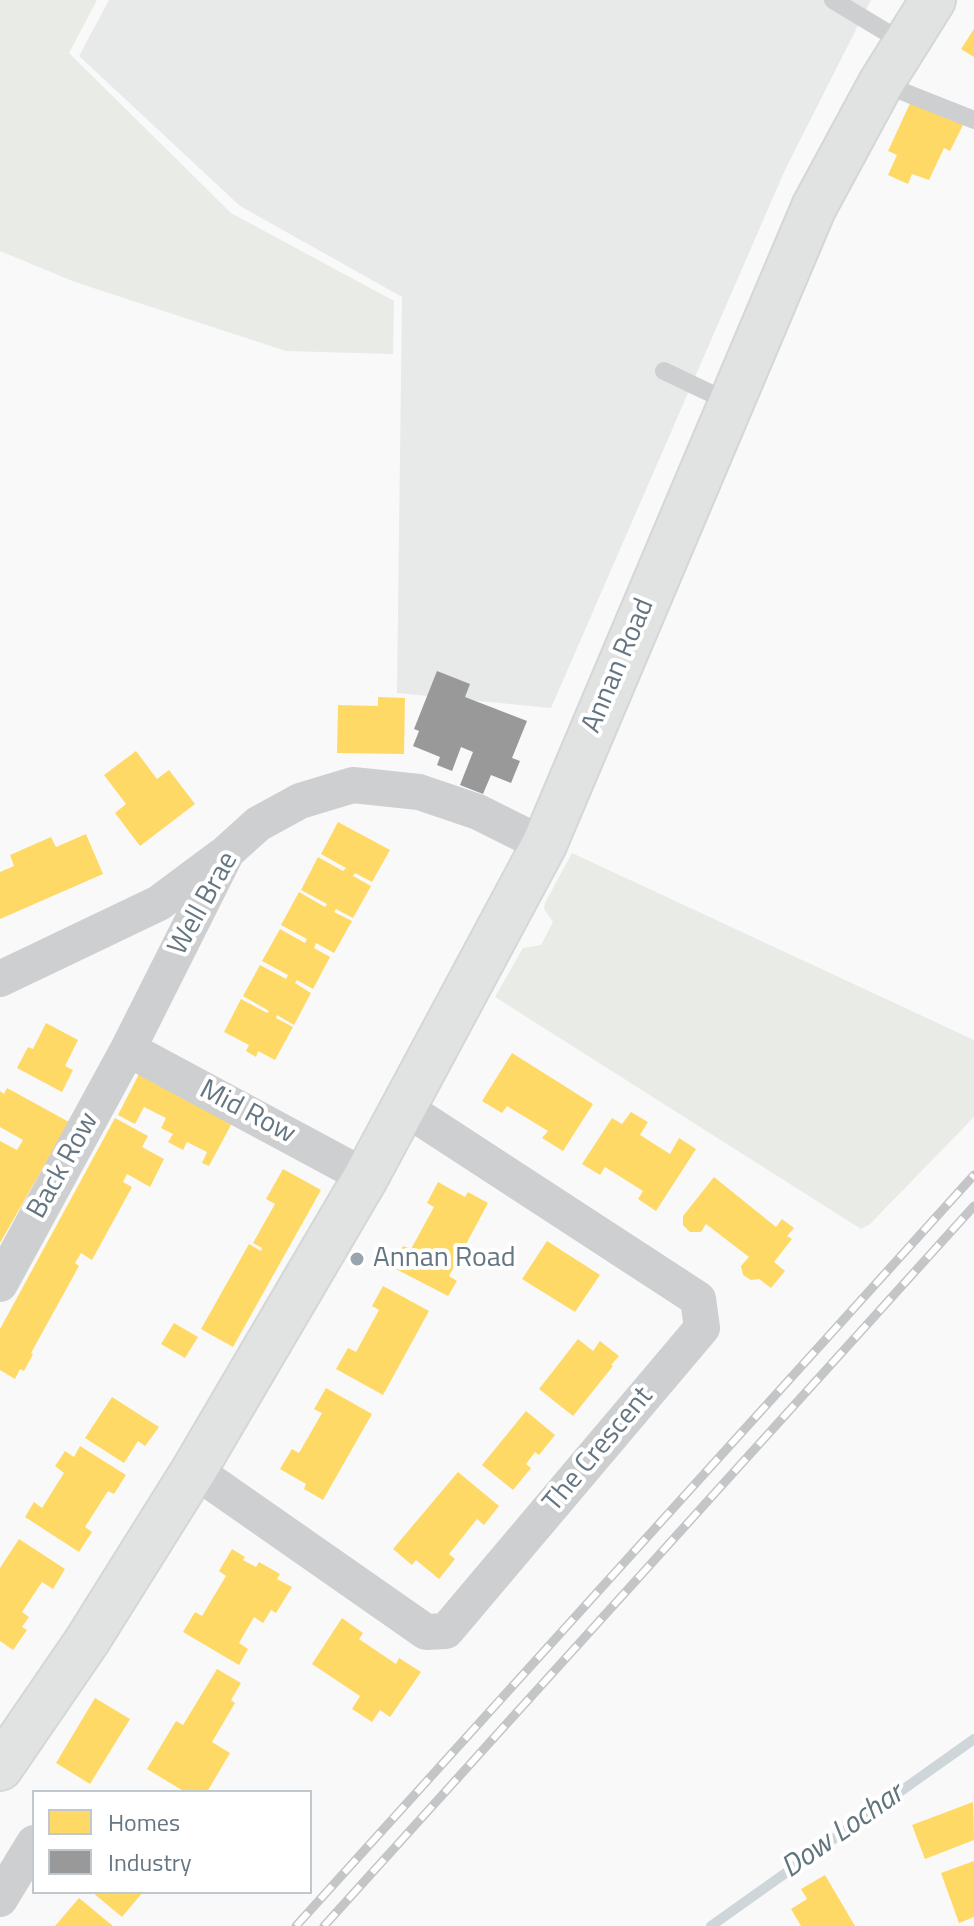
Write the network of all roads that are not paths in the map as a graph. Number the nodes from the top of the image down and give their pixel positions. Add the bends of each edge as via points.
1 (833, 0) edge
2 (933, 0) edge
3 (906, 44) junction
4 (881, 83) junction
5 (974, 120) edge
6 (664, 371) dead end
7 (731, 403) junction
8 (544, 845) junction
9 (227, 852) junction
10 (0, 979) edge
11 (128, 1049) junction
12 (405, 1108) junction
13 (366, 1177) junction
14 (0, 1284) edge
15 (194, 1470) junction
16 (0, 1768) edge
17 (32, 1846) edge
18 (0, 1899) edge

1 - 3 lane
2 - 3 main road, Annan Road
3 - 4 main road, Annan Road
4 - 5 lane
4 - 7 main road, Annan Road via 814,207
6 - 7 lane
7 - 8 main road, Annan Road
8 - 9 street, Well Brae via 478,812 419,792 353,785 300,801 258,824
8 - 12 main road, Annan Road
9 - 10 street via 159,903
9 - 11 street, Well Brae
11 - 13 street, Mid Row
11 - 14 street, Back Row
12 - 13 main road, Annan Road
12 - 15 street, The Crescent via 698,1299 702,1328 446,1631 426,1632
13 - 15 main road, Annan Road
15 - 16 main road, Annan Road
17 - 18 street

